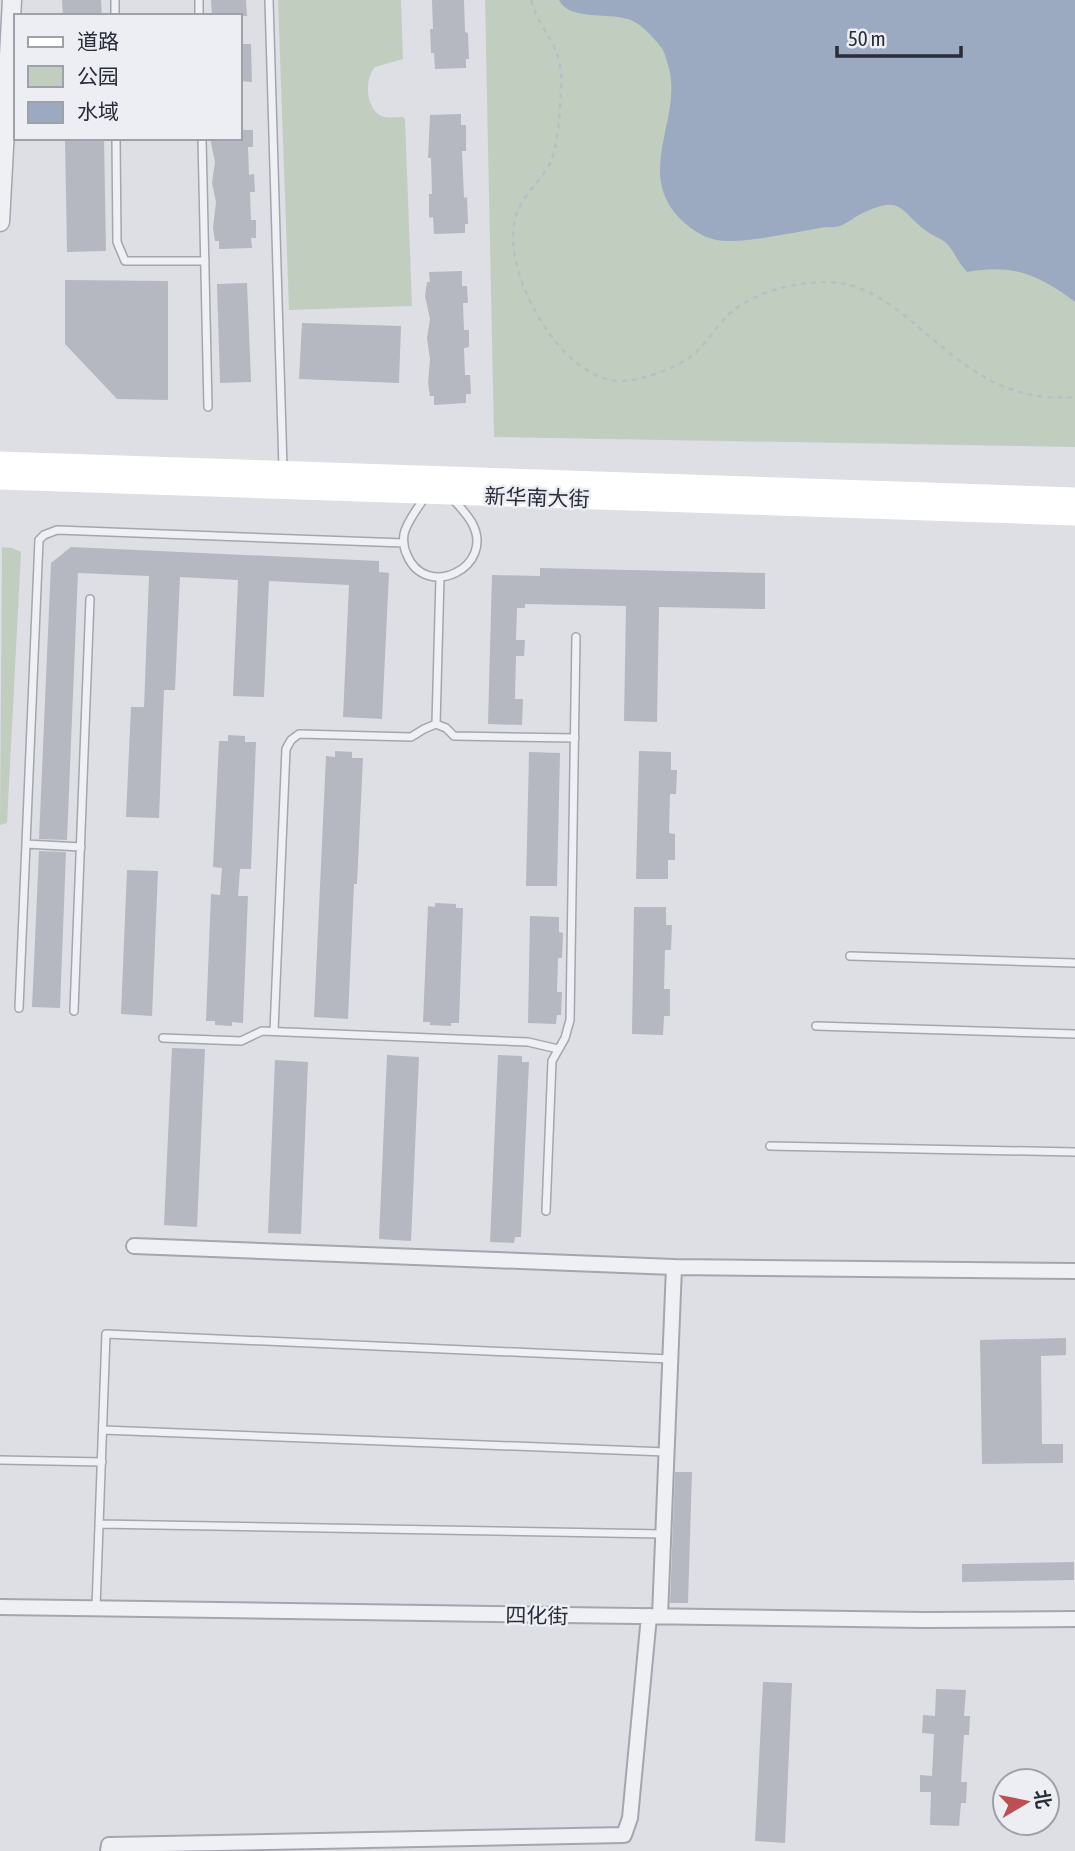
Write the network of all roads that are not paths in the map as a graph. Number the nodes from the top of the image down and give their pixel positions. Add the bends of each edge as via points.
1 (12, 0) edge
2 (269, 0) edge
3 (116, 140) edge
4 (202, 140) edge
5 (0, 222) edge
6 (205, 261) junction
7 (208, 407) dead end
8 (0, 461) edge
9 (283, 471) junction
10 (0, 479) edge
11 (427, 494) junction
12 (450, 494) junction
13 (1075, 498) edge
14 (1075, 515) edge
15 (404, 543) junction
16 (440, 578) junction
17 (90, 599) dead end
18 (576, 637) dead end
19 (436, 724) junction
20 (575, 738) junction
21 (26, 844) junction
22 (81, 847) junction
23 (850, 956) dead end
24 (1075, 963) edge
25 (19, 1008) dead end
26 (74, 1011) dead end
27 (816, 1026) dead end
28 (274, 1031) junction
29 (1075, 1034) edge
30 (163, 1038) dead end
31 (558, 1049) junction
32 (770, 1146) dead end
33 (1075, 1152) edge
34 (546, 1210) dead end
35 (134, 1246) dead end
36 (674, 1267) junction
37 (1075, 1270) edge
38 (670, 1359) junction
39 (103, 1430) junction
40 (667, 1452) junction
41 (0, 1460) edge
42 (102, 1462) junction
43 (99, 1524) junction
44 (664, 1534) junction
45 (0, 1607) edge
46 (96, 1608) junction
47 (655, 1616) junction
48 (1075, 1619) edge
49 (108, 1851) edge

1 - 5 street
2 - 9 lane
3 - 6 lane via 117,242 125,261
4 - 6 lane
6 - 7 lane
8 - 9 main road, 新华南大街
9 - 13 main road, 新华南大街
10 - 11 main road, 新华南大街
11 - 12 main road, 新华南大街
11 - 15 lane via 404,533
12 - 14 main road, 新华南大街
12 - 16 lane via 473,524 477,543 463,569
15 - 16 lane via 416,568
15 - 21 lane via 57,530 44,535 39,540
16 - 19 lane
17 - 22 lane
18 - 20 lane
19 - 20 lane via 454,736
19 - 28 lane via 411,737 299,734 286,749
20 - 31 lane via 570,1020
21 - 22 lane
21 - 25 lane
22 - 26 lane
23 - 24 lane
27 - 29 lane
28 - 30 lane via 241,1041
28 - 31 lane via 528,1042
31 - 34 lane via 551,1061
32 - 33 lane
35 - 36 street
36 - 37 street
36 - 38 street
38 - 39 lane via 106,1334
38 - 40 street
39 - 40 lane
39 - 42 lane
40 - 44 street
41 - 42 lane
42 - 43 lane
43 - 44 lane
43 - 46 lane
44 - 47 street
45 - 46 street, 四化街
46 - 47 street, 四化街
47 - 48 street, 四化街
47 - 49 street via 630,1818 624,1835 109,1845

